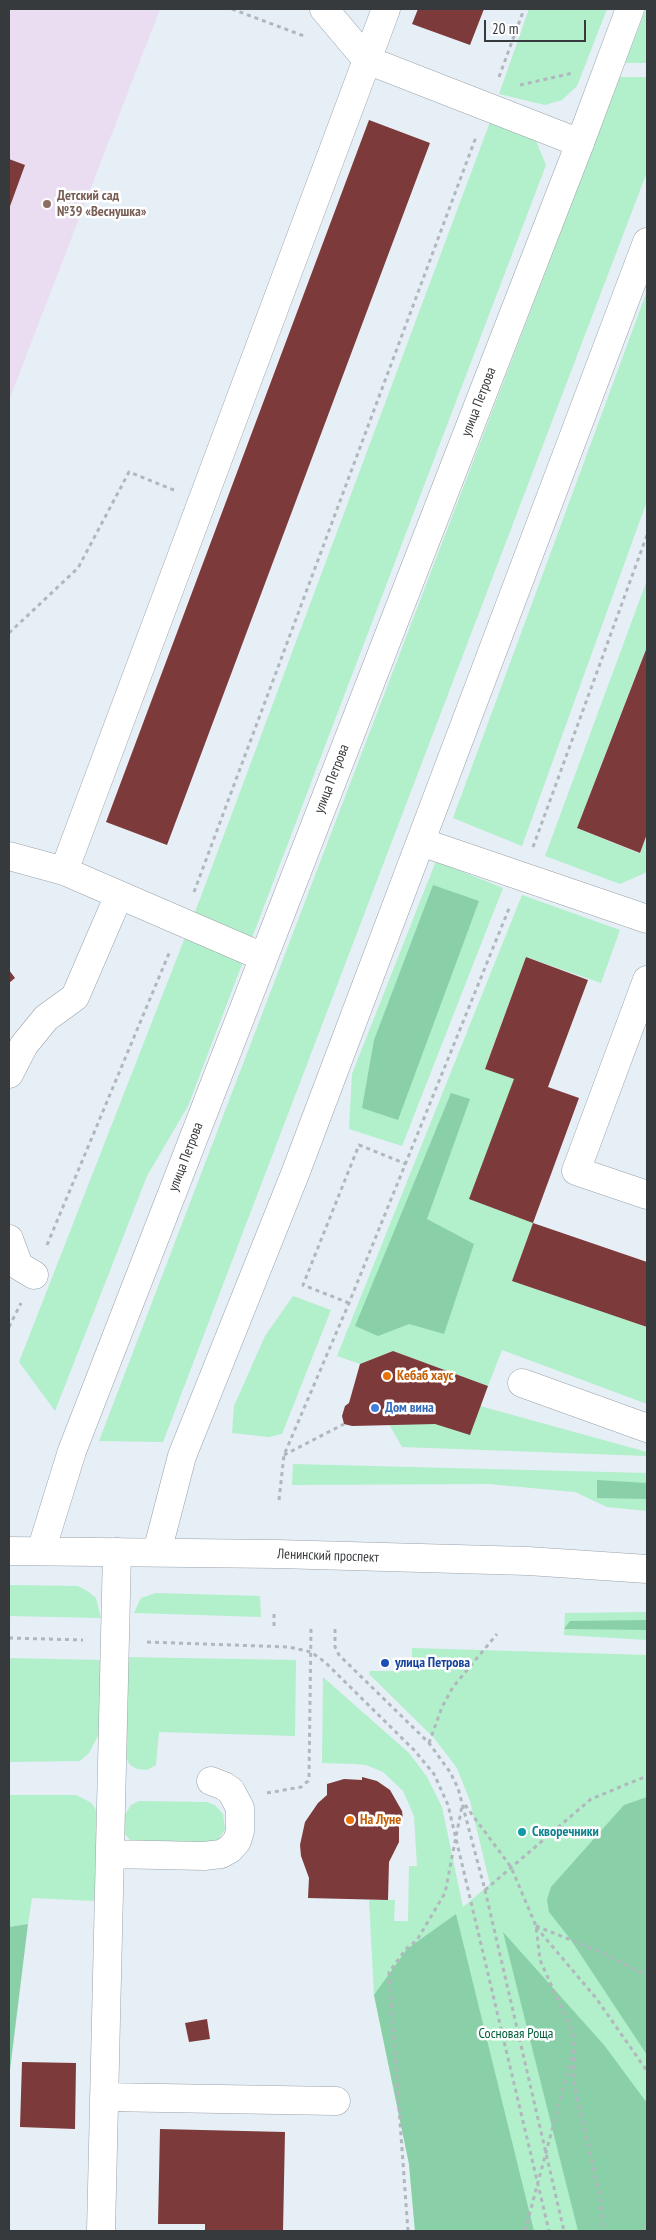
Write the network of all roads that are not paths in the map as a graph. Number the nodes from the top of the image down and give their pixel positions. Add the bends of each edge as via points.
1 (324, 9) edge
2 (386, 9) edge
3 (630, 9) edge
4 (367, 60) junction
5 (580, 143) junction
6 (647, 242) edge
7 (421, 842) junction
8 (9, 856) edge
9 (64, 871) junction
10 (119, 895) junction
11 (647, 919) edge
12 (263, 957) junction
13 (647, 980) edge
14 (639, 1024) edge
15 (9, 1074) edge
16 (647, 1195) edge
17 (9, 1239) edge
18 (34, 1275) road end
19 (522, 1383) dead end
20 (647, 1428) edge
21 (9, 1551) edge
22 (41, 1551) junction
23 (117, 1552) junction
24 (156, 1552) junction
25 (647, 1569) edge
26 (211, 1781) dead end
27 (110, 1854) junction
28 (104, 2098) junction
29 (336, 2102) dead end
30 (101, 2231) edge

1 - 4 main road
2 - 4 main road
3 - 5 main road, улица Петрова
4 - 5 main road via 490,99
4 - 9 main road
5 - 12 main road, улица Петрова
6 - 7 main road
7 - 11 main road
7 - 24 main road via 296,1174 182,1456
8 - 9 main road
9 - 10 main road
10 - 12 main road
10 - 15 main road via 75,996 46,1018 24,1045
12 - 22 main road, улица Петрова via 72,1451
13 - 14 main road
14 - 16 main road via 576,1171
17 - 18 main road via 20,1266
19 - 20 main road
21 - 22 main road, Ленинский проспект
22 - 23 main road, Ленинский проспект
23 - 24 main road, Ленинский проспект
23 - 27 main road
24 - 25 main road, Ленинский проспект via 528,1561
26 - 27 main road via 224,1786 236,1798 240,1808 240,1831 230,1849 204,1856
27 - 28 main road
28 - 29 main road
28 - 30 main road

